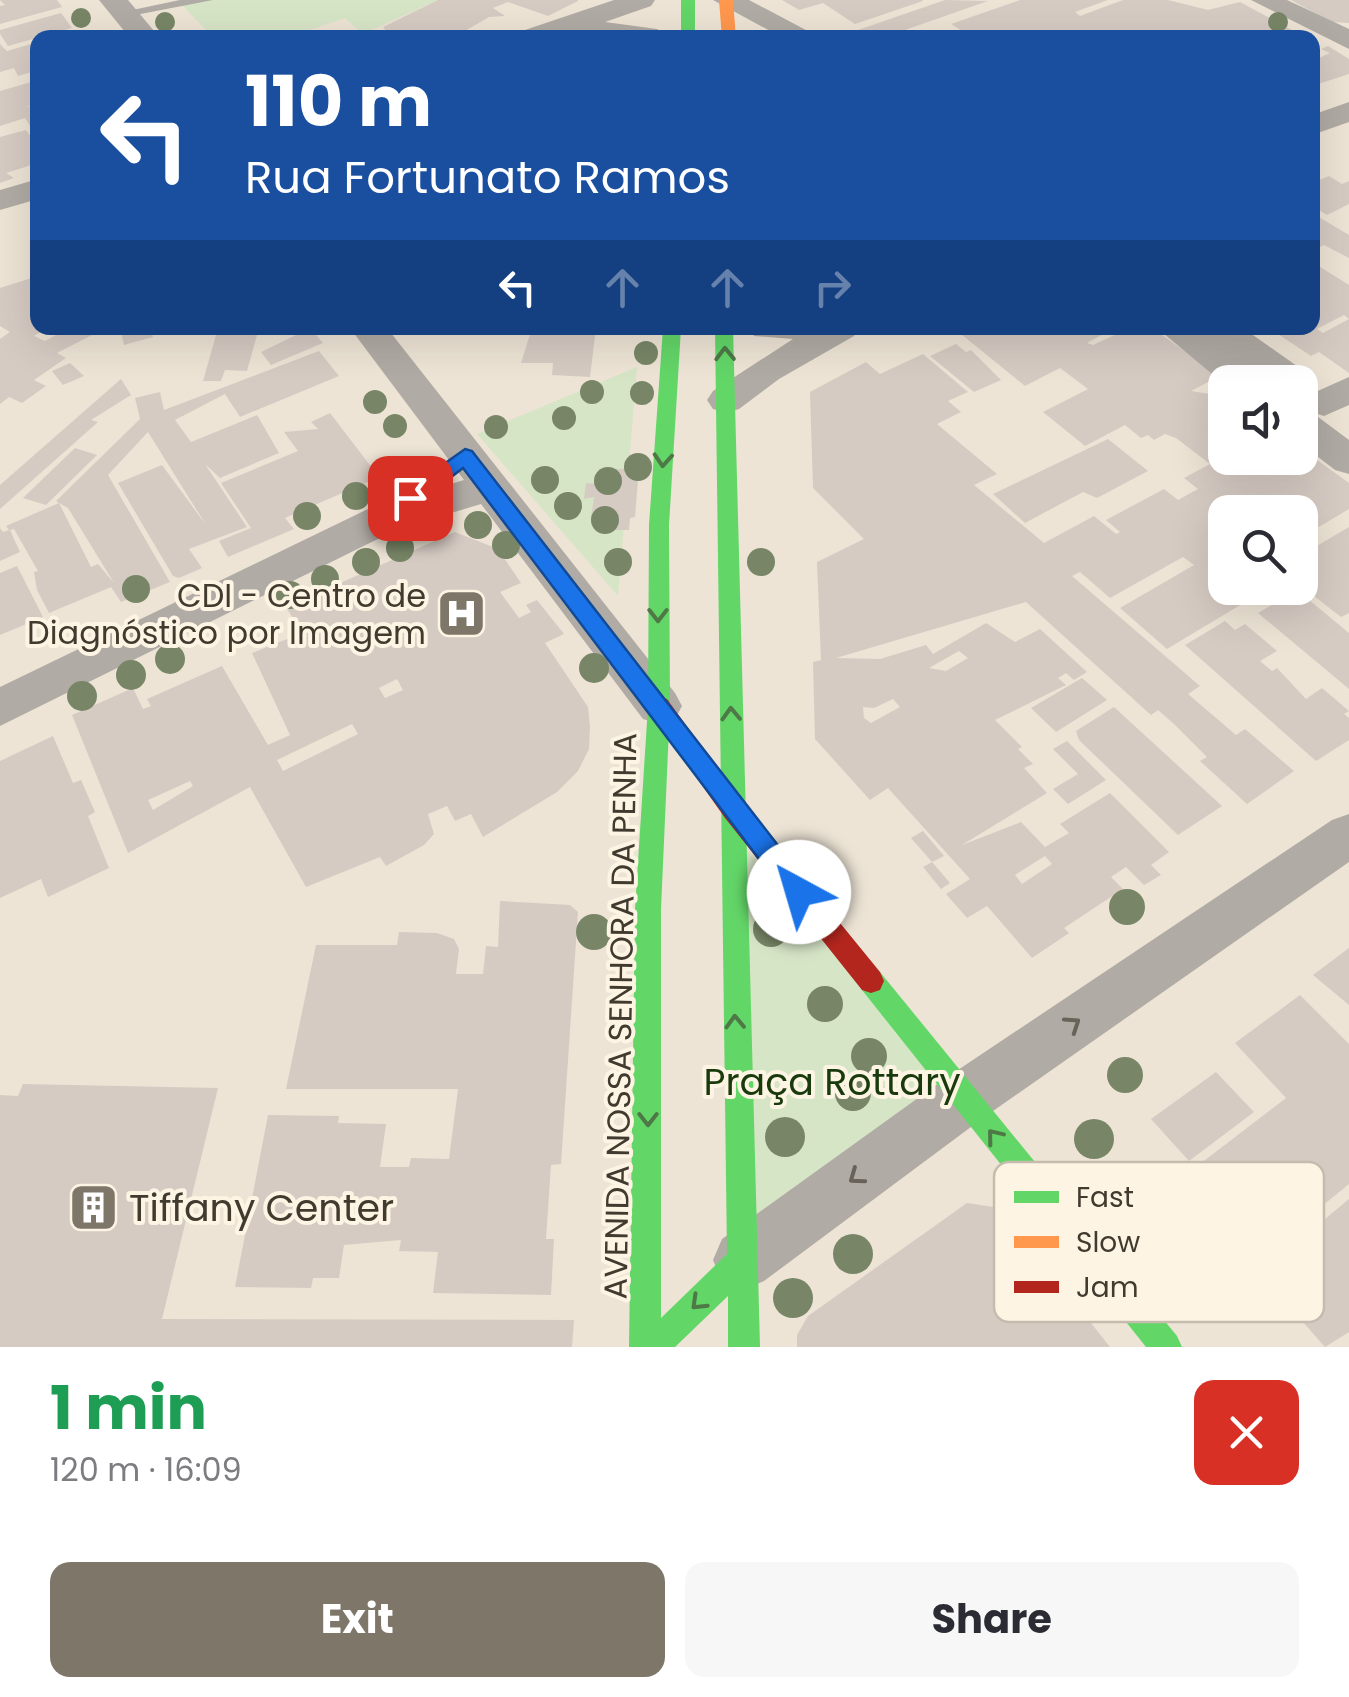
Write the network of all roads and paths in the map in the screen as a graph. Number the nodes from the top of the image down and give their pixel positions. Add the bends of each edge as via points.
1 (206, 0) edge
2 (642, 0) edge
3 (688, 0) edge
4 (726, 0) edge
5 (1265, 0) edge
6 (119, 7) edge
7 (562, 27) junction
8 (139, 30) edge
9 (553, 30) edge
10 (620, 30) edge
11 (688, 30) edge
12 (728, 30) edge
13 (791, 30) edge
14 (1349, 40) edge
15 (1349, 110) edge
16 (1320, 123) edge
17 (30, 191) edge
18 (0, 200) edge
19 (373, 335) edge
20 (672, 335) edge
21 (724, 335) edge
22 (828, 335) edge
23 (1185, 335) edge
24 (1229, 335) edge
25 (1224, 365) edge
26 (726, 400) junction
27 (1319, 401) edge
28 (1349, 460) edge
29 (477, 471) junction
30 (659, 706) junction
31 (0, 708) edge
32 (734, 812) junction
33 (1349, 836) edge
34 (964, 1099) junction
35 (1015, 1162) edge
36 (743, 1260) junction
37 (1146, 1322) edge
38 (645, 1347) edge
39 (653, 1347) edge
40 (744, 1347) edge
41 (1166, 1347) edge

1 - 6 lane
2 - 7 street
3 - 11 main road
4 - 12 main road
4 - 13 street
5 - 14 street
6 - 8 street
7 - 9 street
7 - 10 street
15 - 16 street
17 - 18 street
19 - 29 street
20 -> 30 main road, AVENIDA NOSSA SENHORA DA PENHA via 659,524
26 -> 21 main road
22 - 26 street
23 - 25 street
24 - 27 street
32 -> 26 main road
27 - 28 street
29 - 30 street
29 - 31 street
30 - 32 main road
30 -> 38 main road, AVENIDA NOSSA SENHORA DA PENHA via 648,909
32 - 34 main road
36 -> 32 main road
34 -> 33 street
35 -> 34 main road
34 -> 36 street
36 -> 39 main road
36 - 40 main road
41 -> 37 main road

